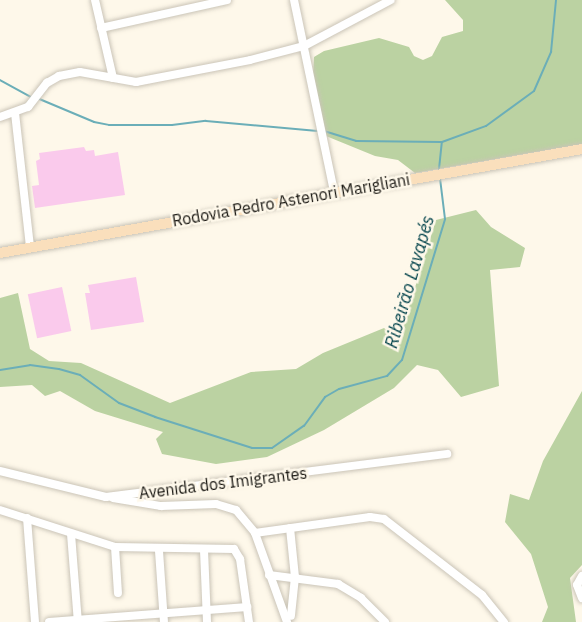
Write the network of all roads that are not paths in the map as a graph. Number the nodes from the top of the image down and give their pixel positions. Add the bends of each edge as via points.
1 (95, 0) edge
2 (227, 0) edge
3 (294, 0) edge
4 (391, 0) edge
5 (101, 28) junction
6 (304, 46) junction
7 (113, 78) junction
8 (15, 113) junction
9 (0, 117) edge
10 (582, 149) edge
11 (334, 191) junction
12 (30, 247) junction
13 (0, 253) edge
14 (447, 454) dead end
15 (0, 471) edge
16 (106, 496) junction
17 (0, 510) edge
18 (27, 518) junction
19 (290, 528) junction
20 (255, 533) junction
21 (71, 534) junction
22 (115, 547) junction
23 (204, 550) junction
24 (159, 551) junction
25 (270, 574) junction
26 (295, 576) junction
27 (581, 577) edge
28 (118, 593) dead end
29 (582, 598) edge
30 (247, 607) junction
31 (206, 610) junction
32 (164, 618) edge
33 (121, 619) edge
34 (289, 619) edge
35 (78, 621) edge
36 (35, 622) edge
37 (49, 622) edge
38 (207, 622) edge
39 (249, 622) edge
40 (299, 622) edge
41 (385, 622) edge
42 (504, 622) edge

1 - 5 street
2 - 5 street
3 - 6 street
4 - 6 street
5 - 7 street
6 - 7 street via 152,80
6 - 11 street
7 - 8 street via 71,73 52,79 37,98
8 - 9 street
8 - 12 street
10 - 11 main road, Rodovia Pedro Astenori Marigliani
11 - 12 main road, Rodovia Pedro Astenori Marigliani
12 - 13 main road, Rodovia Pedro Astenori Marigliani
14 - 16 street, Avenida dos Imigrantes
15 - 16 street, Avenida dos Imigrantes
16 - 20 street via 144,505 230,507
17 - 18 street
18 - 21 street
18 - 36 street
19 - 20 street
19 - 26 street
19 - 42 street via 370,517 384,519 482,595
20 - 25 street
21 - 22 street
21 - 35 street
22 - 24 street
22 - 28 street
23 - 24 street
23 - 30 street via 236,551
23 - 31 street
24 - 32 street
25 - 26 street
25 - 34 street
26 - 34 street
26 - 41 street via 338,584 368,603
27 - 29 street via 577,585
30 - 31 street
30 - 39 street
31 - 32 street
31 - 38 street
32 - 33 street
33 - 35 street
34 - 40 street
35 - 37 street

